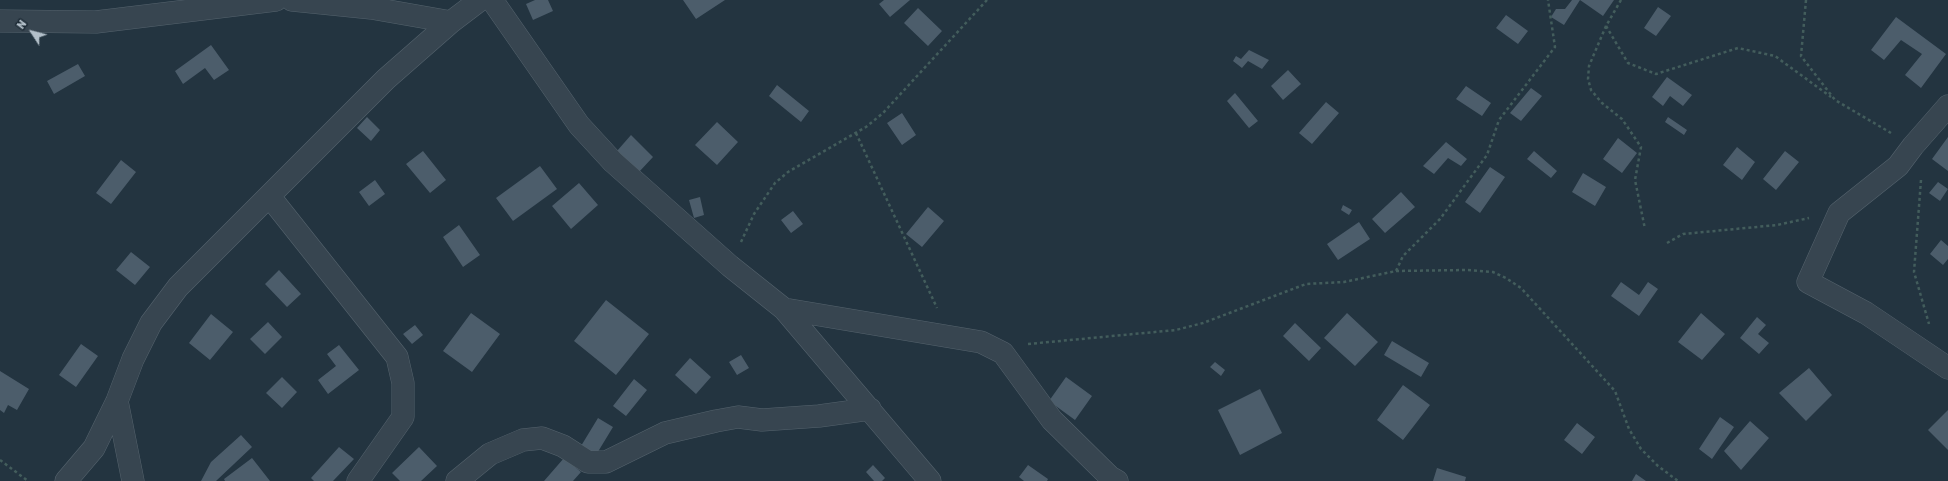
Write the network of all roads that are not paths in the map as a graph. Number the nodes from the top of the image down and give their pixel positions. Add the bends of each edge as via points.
1 (276, 0) edge
2 (292, 0) edge
3 (480, 0) edge
4 (492, 0) edge
5 (0, 21) edge
6 (450, 22) junction
7 (1948, 106) edge
8 (270, 197) junction
9 (784, 309) junction
10 (1948, 368) edge
11 (117, 401) junction
12 (870, 409) junction
13 (1110, 480) edge
14 (66, 481) edge
15 (133, 481) edge
16 (358, 481) edge
17 (457, 481) edge
18 (930, 481) edge

1 - 5 street via 96,22
2 - 6 street via 371,8
3 - 6 street
4 - 9 street via 579,125 614,162 730,266
6 - 8 street via 386,79
7 - 10 street via 1898,166 1839,213 1808,282 1866,313
8 - 11 street via 178,287 156,317 133,359
8 - 16 street via 398,357 403,383 403,417
9 - 12 street
9 - 13 street via 981,342 1003,353 1052,420
11 - 14 street via 94,448
11 - 15 street
12 - 17 street via 819,416 762,420 738,417 716,421 665,433 606,462 588,462 563,446 542,438 522,440 490,454
12 - 18 street

